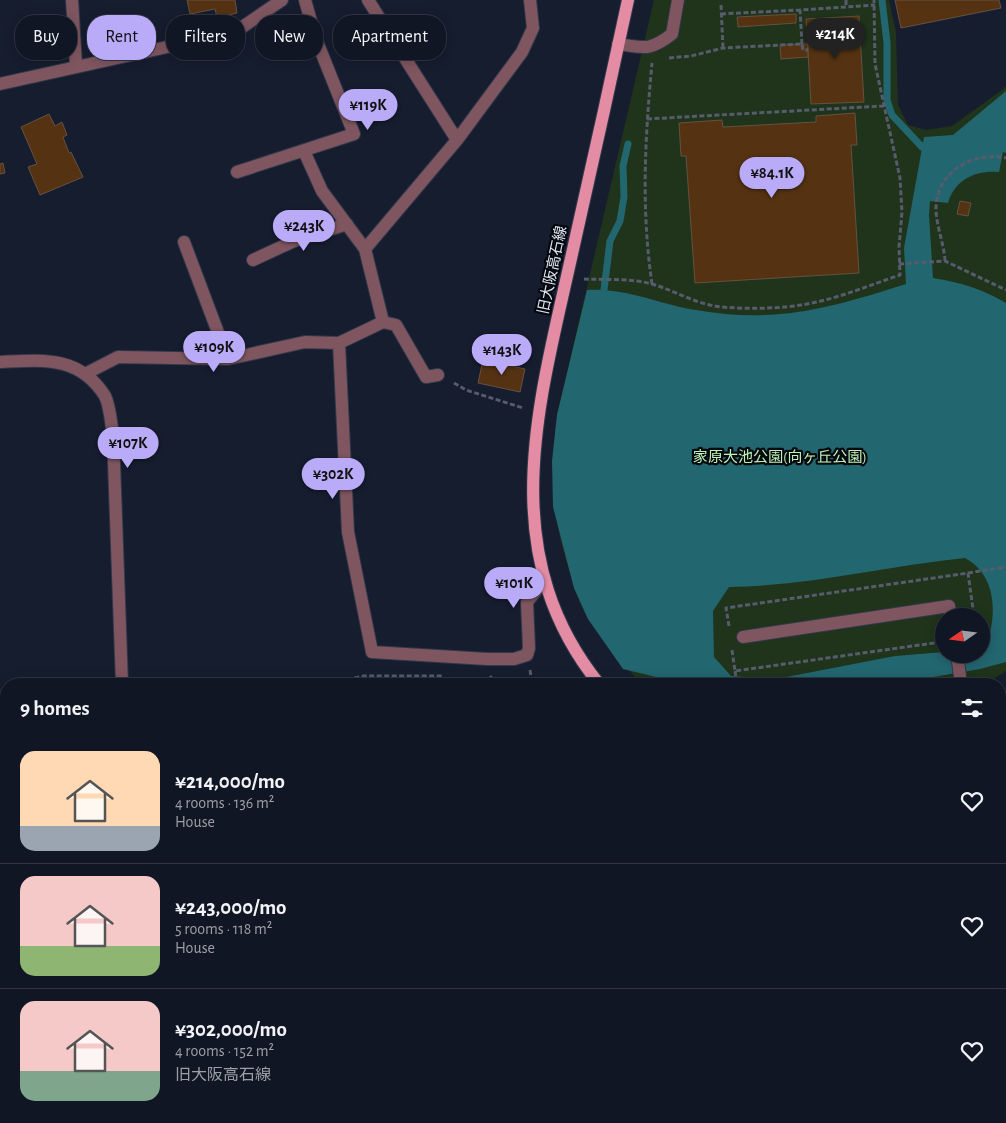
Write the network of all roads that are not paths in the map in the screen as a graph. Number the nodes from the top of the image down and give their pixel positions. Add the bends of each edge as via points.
1 (72, 0) edge
2 (282, 0) edge
3 (305, 0) edge
4 (368, 0) edge
5 (530, 0) edge
6 (628, 0) edge
7 (678, 0) edge
8 (618, 44) junction
9 (76, 65) junction
10 (0, 84) edge
11 (457, 140) junction
12 (304, 151) junction
13 (237, 172) dead end
14 (347, 224) junction
15 (184, 242) dead end
16 (365, 249) junction
17 (253, 260) dead end
18 (383, 322) junction
19 (339, 343) junction
20 (228, 359) junction
21 (0, 362) edge
22 (85, 374) junction
23 (438, 375) road end
24 (544, 580) junction
25 (935, 608) edge
26 (936, 608) edge
27 (949, 608) edge
28 (743, 637) dead end
29 (958, 663) edge
30 (122, 678) edge
31 (595, 678) edge
32 (960, 678) edge

1 - 9 street
2 - 9 street via 235,32
3 - 12 street via 316,39 354,134
4 - 11 street
5 - 11 street via 532,28 522,52
6 - 8 main road, 旧大阪高石線
7 - 8 street via 672,34 657,46
8 - 24 main road, 旧大阪高石線 via 538,413 532,496
9 - 10 street
11 - 16 street
12 - 13 street
12 - 14 street via 322,191
14 - 16 street
14 - 17 street via 294,241
15 - 20 street
16 - 18 street
18 - 19 street
18 - 23 street via 396,324 426,377
19 - 20 street via 305,342
19 - 24 street via 348,532 372,652 487,659 514,659 527,655 528,602
20 - 22 street via 118,358
21 - 22 street via 50,360
22 - 30 street via 106,398 113,434
24 - 31 main road, 旧大阪高石線 via 562,630
25 - 28 street
26 - 27 street
29 - 32 street

